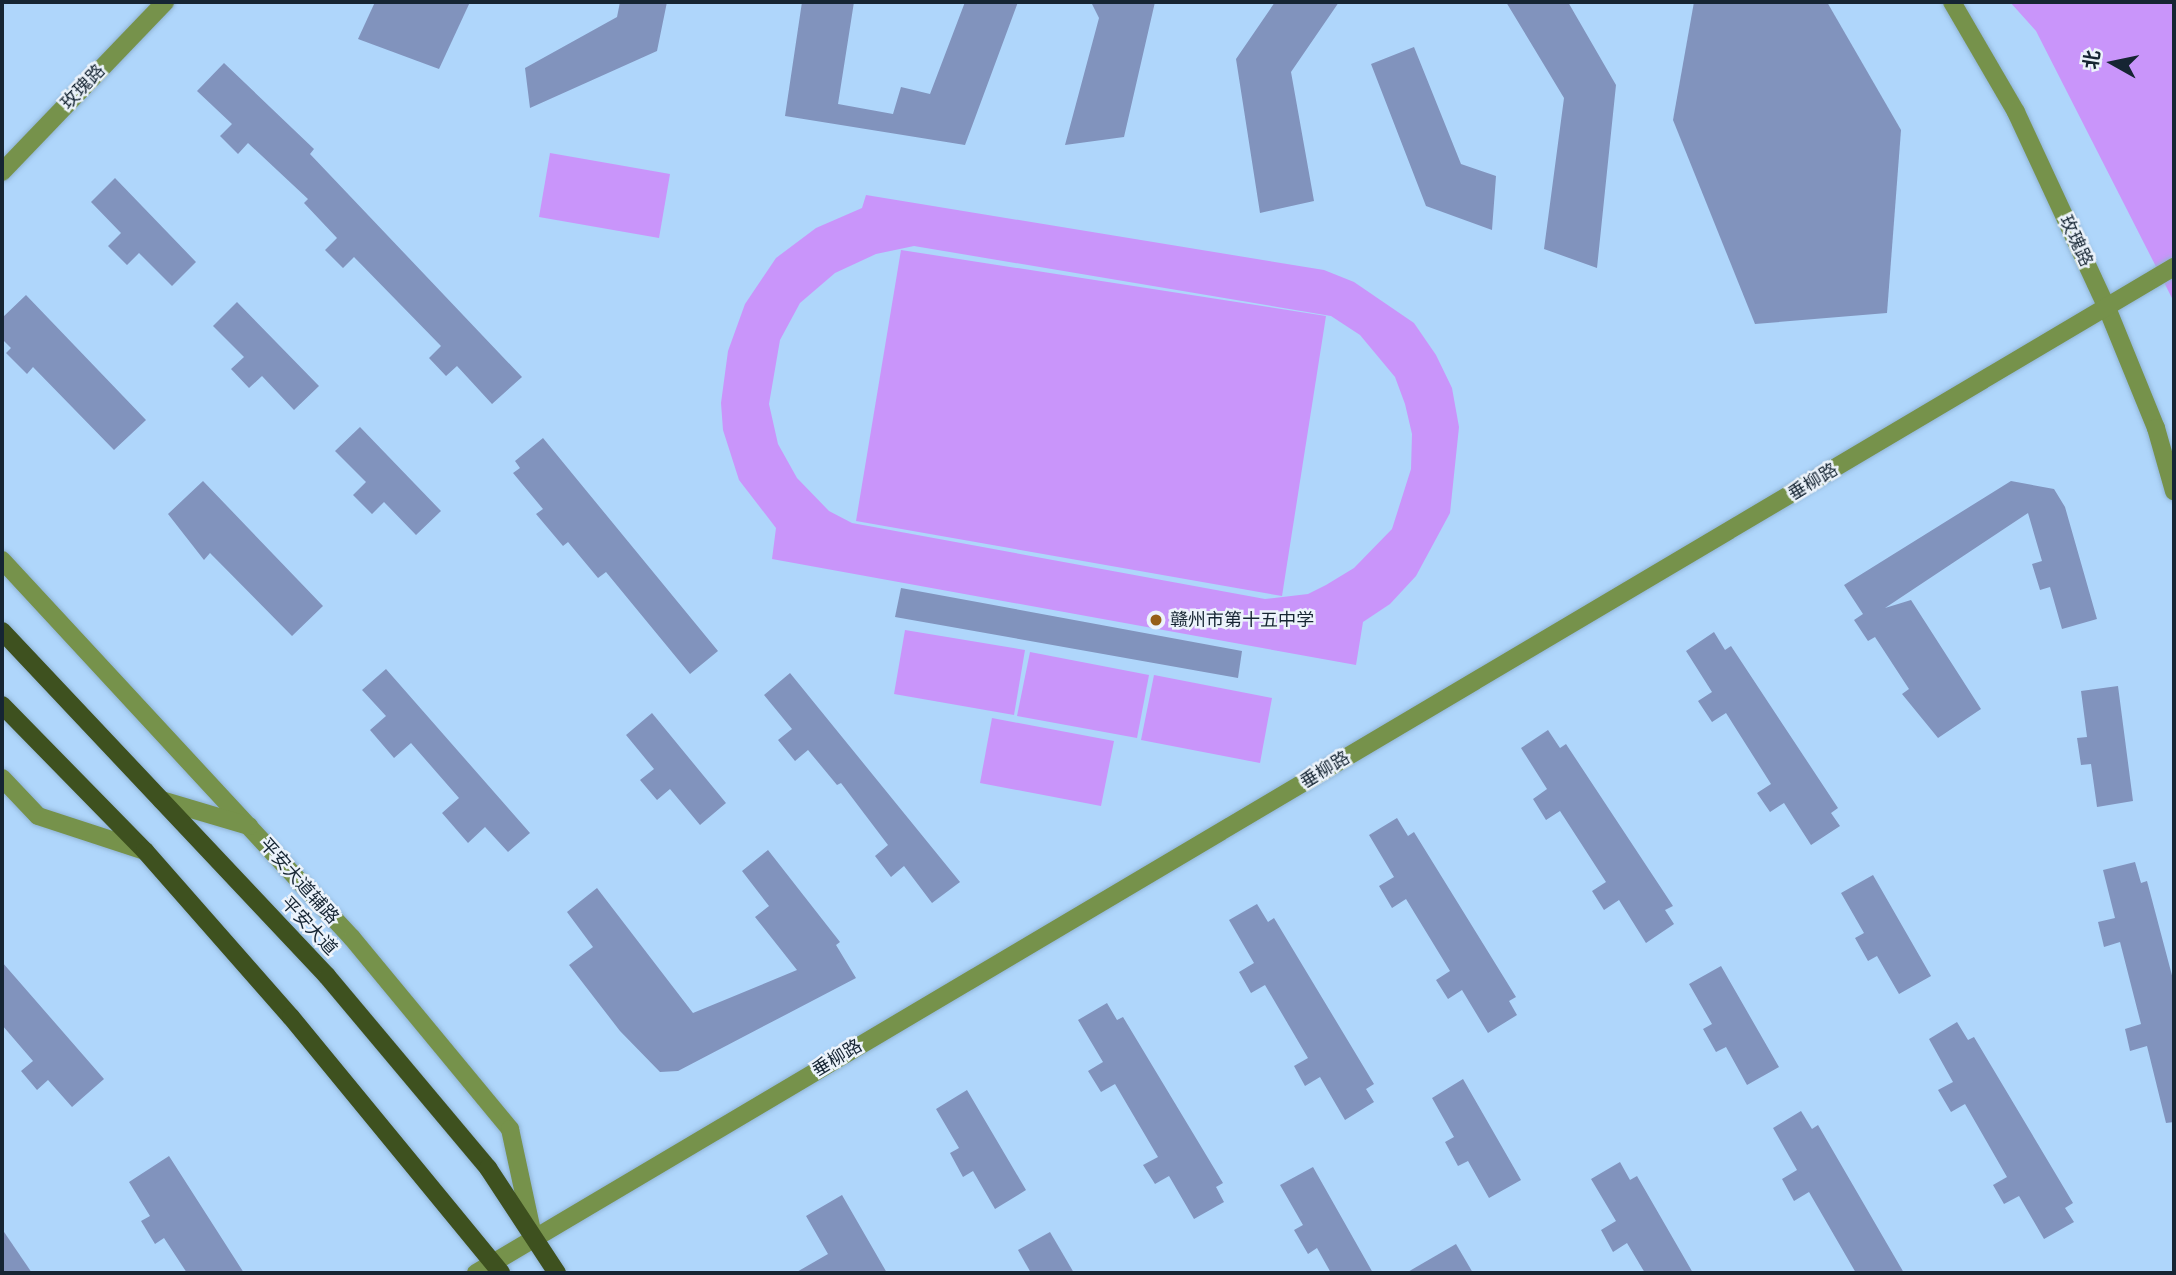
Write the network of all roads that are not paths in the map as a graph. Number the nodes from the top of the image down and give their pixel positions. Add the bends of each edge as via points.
1 (164, 2) edge
2 (1952, 2) edge
3 (2, 172) edge
4 (2174, 267) edge
5 (2107, 309) junction
6 (2174, 491) edge
7 (2, 560) edge
8 (2, 631) edge
9 (2, 705) edge
10 (2, 778) edge
11 (161, 800) junction
12 (249, 827) junction
13 (145, 851) junction
14 (534, 1238) junction
15 (497, 1270) edge
16 (476, 1273) edge
17 (557, 1273) edge

1 - 3 street, 玫瑰路
2 - 5 street, 玫瑰路 via 2016,112
4 - 5 street, 垂柳路
5 - 6 street, 玫瑰路 via 2156,428
5 - 14 street, 垂柳路
7 - 12 street, 平安大道辅路
8 - 11 main road, 平安大道
9 - 13 main road
10 - 13 street via 38,816
11 - 12 street
11 - 14 main road, 平安大道 via 327,976 488,1168
12 - 14 street, 平安大道辅路 via 352,938 510,1129
13 - 15 main road via 291,1017
14 - 15 street, 垂柳路
14 - 17 main road, 平安大道
15 - 16 street, 垂柳路

